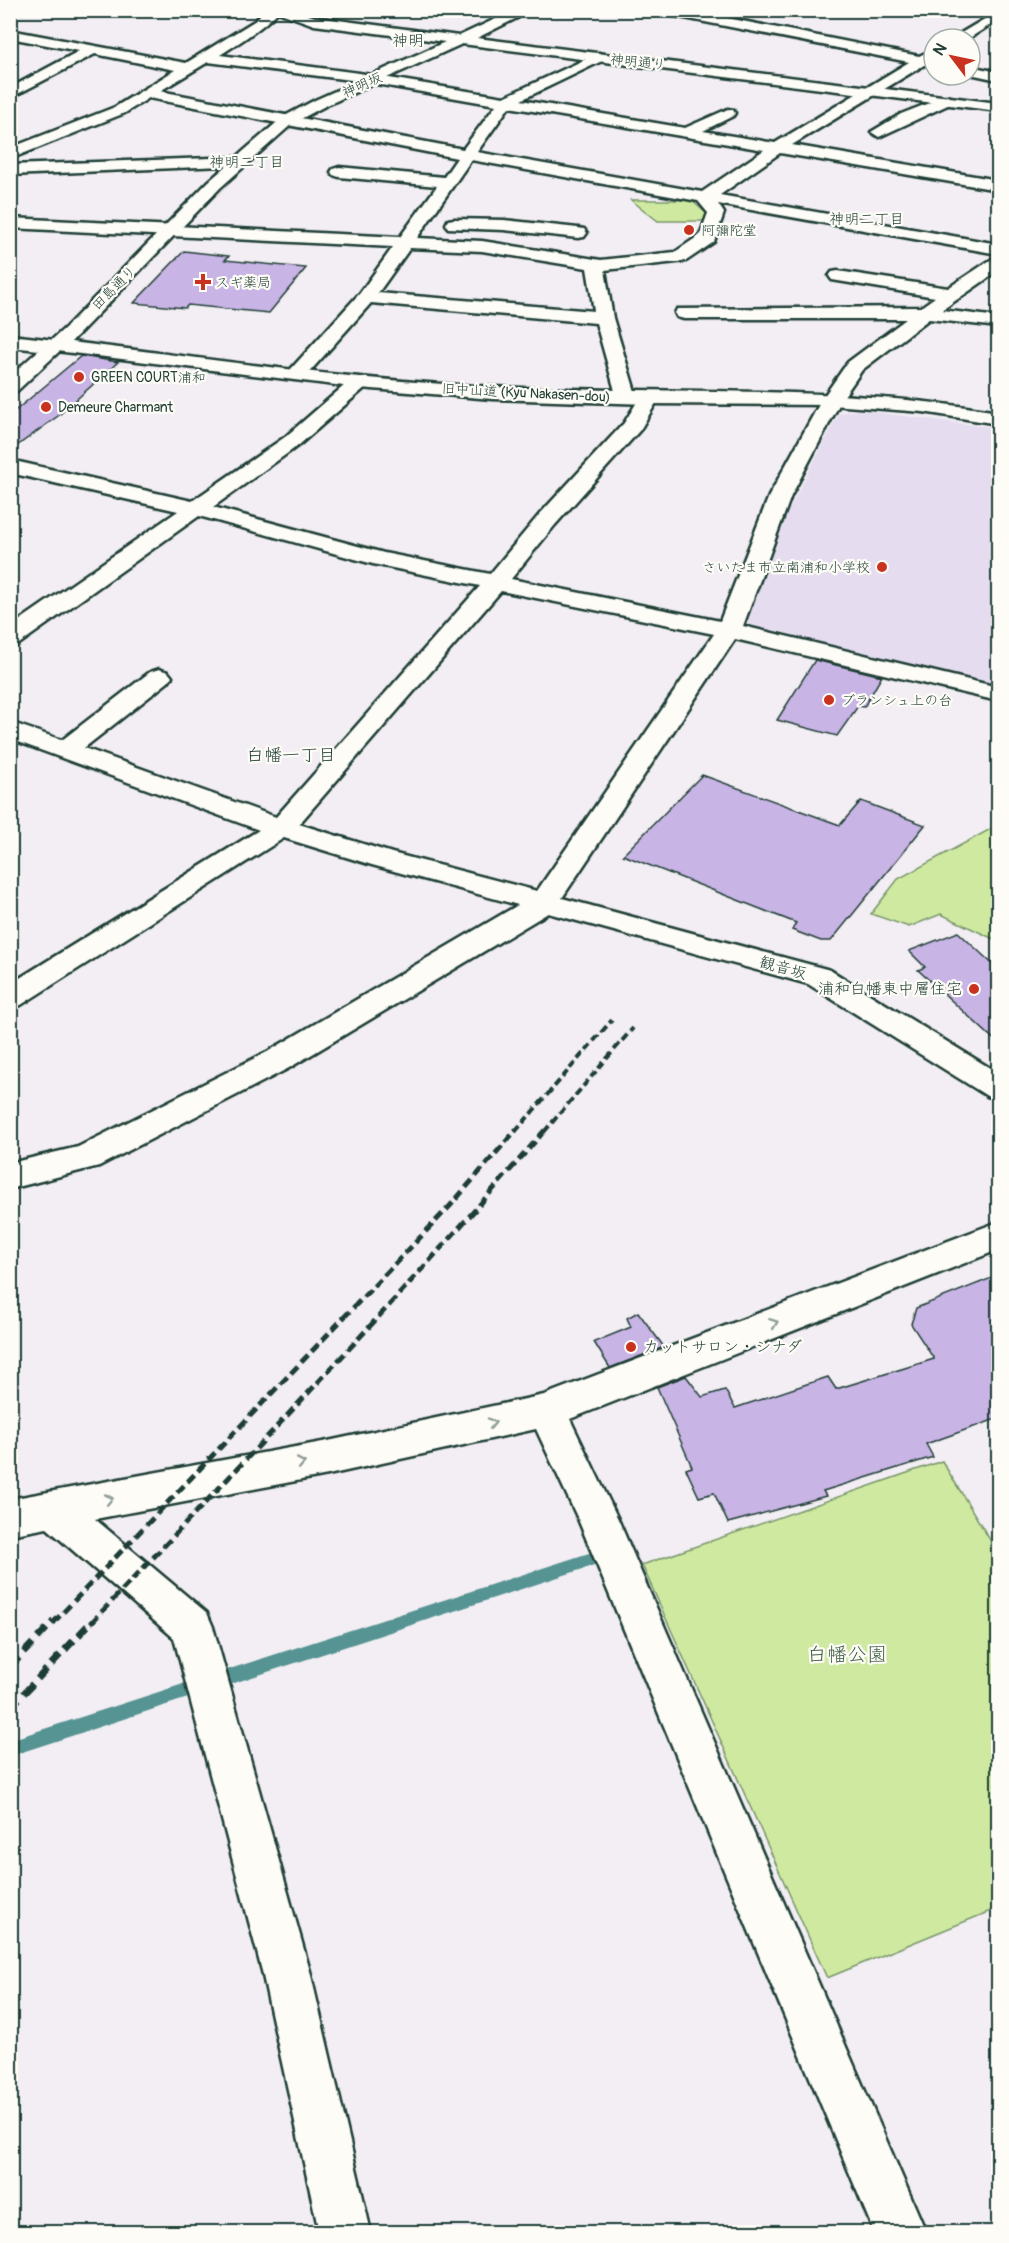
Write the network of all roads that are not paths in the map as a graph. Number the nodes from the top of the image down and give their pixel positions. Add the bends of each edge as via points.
1 (276, 10) edge
2 (526, 10) edge
3 (664, 10) edge
4 (990, 10) edge
5 (999, 14) edge
6 (979, 27) edge
7 (982, 27) edge
8 (999, 30) edge
9 (10, 34) edge
10 (461, 40) junction
11 (92, 50) junction
12 (206, 57) junction
13 (599, 57) junction
14 (922, 58) edge
15 (922, 63) edge
16 (189, 68) junction
17 (982, 72) edge
18 (999, 76) edge
19 (374, 79) junction
20 (870, 90) junction
21 (145, 93) junction
22 (10, 94) edge
23 (947, 100) junction
24 (505, 102) junction
25 (999, 107) edge
26 (728, 113) dead end
27 (288, 120) junction
28 (32, 130) dead end
29 (65, 131) junction
30 (879, 132) dead end
31 (689, 134) junction
32 (669, 146) dead end
33 (777, 148) junction
34 (10, 154) edge
35 (468, 155) junction
36 (241, 162) junction
37 (10, 170) edge
38 (339, 172) dead end
39 (448, 182) junction
40 (188, 185) dead end
41 (999, 185) edge
42 (214, 186) junction
43 (704, 198) junction
44 (929, 220) dead end
45 (10, 223) edge
46 (419, 224) junction
47 (171, 231) junction
48 (578, 233) dead end
49 (910, 234) junction
50 (406, 242) junction
51 (999, 249) edge
52 (999, 262) edge
53 (595, 264) junction
54 (838, 276) dead end
55 (951, 294) junction
56 (366, 297) junction
57 (684, 313) dead end
58 (926, 313) junction
59 (604, 318) junction
60 (999, 322) edge
61 (10, 341) edge
62 (55, 346) junction
63 (297, 374) junction
64 (360, 382) junction
65 (10, 387) edge
66 (638, 398) junction
67 (832, 399) junction
68 (999, 418) edge
69 (10, 466) edge
70 (197, 509) junction
71 (497, 581) junction
72 (729, 630) junction
73 (10, 639) edge
74 (159, 677) dead end
75 (999, 694) edge
76 (10, 730) edge
77 (65, 750) junction
78 (281, 828) junction
79 (544, 903) junction
80 (10, 998) edge
81 (999, 1088) edge
82 (10, 1176) edge
83 (999, 1236) edge
84 (547, 1412) junction
85 (54, 1509) junction
86 (10, 1517) edge
87 (345, 2232) edge
88 (900, 2232) edge

1 - 10 street, 神明通り via 314,21
1 - 12 street
2 - 10 street, 神明坂
3 - 14 street
4 - 5 street
5 - 6 street
7 - 8 street
9 - 11 street
10 - 13 street, 神明通り
10 - 19 street, 神明坂
11 - 16 street
11 - 22 street
12 - 16 street
12 - 19 street
13 - 20 street, 神明通り
13 - 24 street
15 - 20 street
16 - 21 street
17 - 18 street
19 - 24 street
19 - 27 street, 神明坂
20 - 23 street, 神明通り
20 - 33 street
21 - 27 street
21 - 29 street via 120,110
23 - 25 street, 神明通り
23 - 30 street
24 - 31 street
24 - 35 street
26 - 31 street
27 - 35 street
27 - 36 street, 神明坂
28 - 29 street
29 - 34 street
31 - 32 street
31 - 33 street
33 - 41 street
33 - 43 street
35 - 39 street
35 - 43 street
36 - 37 street
36 - 42 street, 神明坂
38 - 39 street
39 - 46 street
40 - 42 street
42 - 47 street, 田島通り
43 - 49 street
43 - 53 street via 716,213 708,238 680,257
44 - 49 street
45 - 47 street
46 - 48 street via 504,225
46 - 50 street
47 - 50 street
47 - 62 street, 田島通り
49 - 51 street
50 - 53 street via 482,246
50 - 56 street
52 - 55 street
53 - 59 street
54 - 55 street
55 - 58 street
56 - 59 street
56 - 63 street
57 - 58 street
58 - 60 street
58 - 67 street via 855,366
59 - 66 street
61 - 62 street, 旧中山道 (Kyu Nakasen-dou)
62 - 63 street, 旧中山道 (Kyu Nakasen-dou)
62 - 65 street, 田島通り
63 - 64 street, 旧中山道 (Kyu Nakasen-dou)
64 - 66 street, 旧中山道 (Kyu Nakasen-dou) via 492,393
64 - 70 street via 292,441
66 - 67 street, 旧中山道 (Kyu Nakasen-dou)
66 - 71 street via 633,426
67 - 68 street, 旧中山道 (Kyu Nakasen-dou) via 923,406
67 - 72 street via 780,496
69 - 70 street
70 - 71 street via 381,559
70 - 73 street
71 - 72 street
71 - 78 street
72 - 75 street
72 - 79 street
74 - 77 street
76 - 77 street, 観音坂
77 - 78 street, 観音坂
78 - 79 street, 観音坂
78 - 80 street
79 - 81 street, 観音坂 via 819,977
79 - 82 street via 278,1060 87,1157
84 -> 83 street
85 -> 84 street
84 - 88 street via 598,1519
85 - 86 street
85 - 87 street via 192,1627 286,1971

